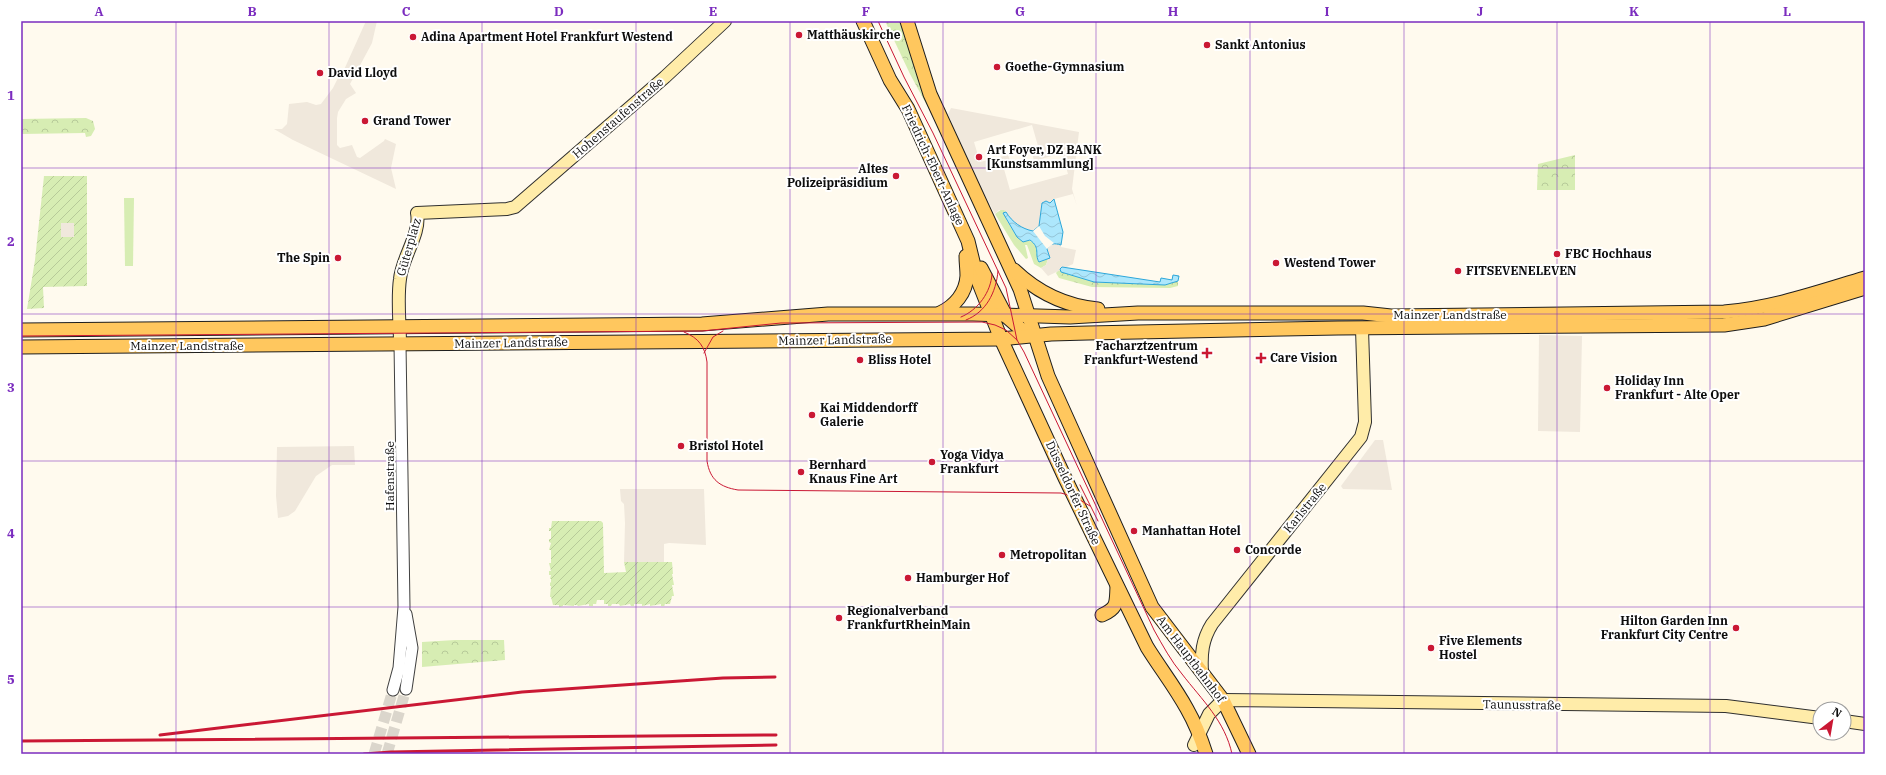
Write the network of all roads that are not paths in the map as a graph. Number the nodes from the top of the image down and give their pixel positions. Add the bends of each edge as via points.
1 (725, 21) edge
2 (863, 21) edge
3 (907, 21) edge
4 (507, 209) joint
5 (968, 241) junction
6 (1008, 263) junction
7 (1865, 278) edge
8 (1865, 288) edge
9 (939, 314) junction
10 (1138, 314) junction
11 (991, 315) junction
12 (1006, 316) junction
13 (1030, 316) junction
14 (400, 327) junction
15 (1362, 329) junction
16 (21, 330) edge
17 (1036, 336) junction
18 (1001, 339) junction
19 (400, 344) junction
20 (21, 347) edge
21 (1117, 587) junction
22 (404, 607) junction
23 (1152, 607) joint
24 (1102, 615) dead end
25 (1202, 672) junction
26 (406, 688) tunnel mouth
27 (393, 690) tunnel mouth
28 (1223, 700) junction
29 (1812, 717) edge
30 (1852, 723) edge
31 (1865, 724) edge
32 (1197, 739) junction
33 (1206, 754) edge
34 (1249, 754) edge

1 - 4 main road, Hohenstaufenstraße via 540,186 515,207
2 - 5 main road, Friedrich-Ebert-Anlage via 890,80 908,110
3 - 6 main road via 930,94
4 - 14 main road, Güterplatz via 417,213 415,233 400,278
5 - 9 main road via 967,278 963,290 955,304
5 - 11 main road, Friedrich-Ebert-Anlage via 977,278
5 - 12 main road
6 - 10 main road via 1036,288 1062,302 1084,308
6 - 13 main road
7 - 10 main road, Mainzer Landstraße via 1786,302 1724,312 1391,316 1363,313
8 - 15 main road, Mainzer Landstraße via 1764,320 1724,325
9 - 11 main road, Mainzer Landstraße
9 - 14 main road, Mainzer Landstraße via 828,314 702,324
10 - 13 main road, Mainzer Landstraße
11 - 12 main road, Mainzer Landstraße
11 - 18 main road, Friedrich-Ebert-Anlage
12 - 13 main road, Mainzer Landstraße
12 - 17 main road via 1022,330
13 - 17 main road, Düsseldorfer Straße
14 - 16 main road, Mainzer Landstraße
14 - 19 main road, Güterplatz
15 - 17 main road, Mainzer Landstraße
15 - 25 main road, Karlstraße via 1365,422 1361,437 1212,624 1201,650
17 - 18 main road, Mainzer Landstraße
17 - 23 main road, Düsseldorfer Straße via 1048,376
18 - 19 main road, Mainzer Landstraße
18 - 21 main road, Düsseldorfer Straße
19 - 20 main road, Mainzer Landstraße
19 - 22 street, Hafenstraße
21 - 24 main road via 1116,606
21 - 32 main road, Düsseldorfer Straße via 1147,646 1179,695
22 - 26 street, Hafenstraße via 412,648
22 - 27 street, Hafenstraße via 398,668
23 - 25 main road, Am Hauptbahnhof
25 - 28 main road, Am Hauptbahnhof
28 - 29 main road, Taunusstraße via 1726,706
28 - 32 main road via 1209,714
28 - 34 main road, Am Hauptbahnhof
30 - 31 main road
32 - 33 main road

